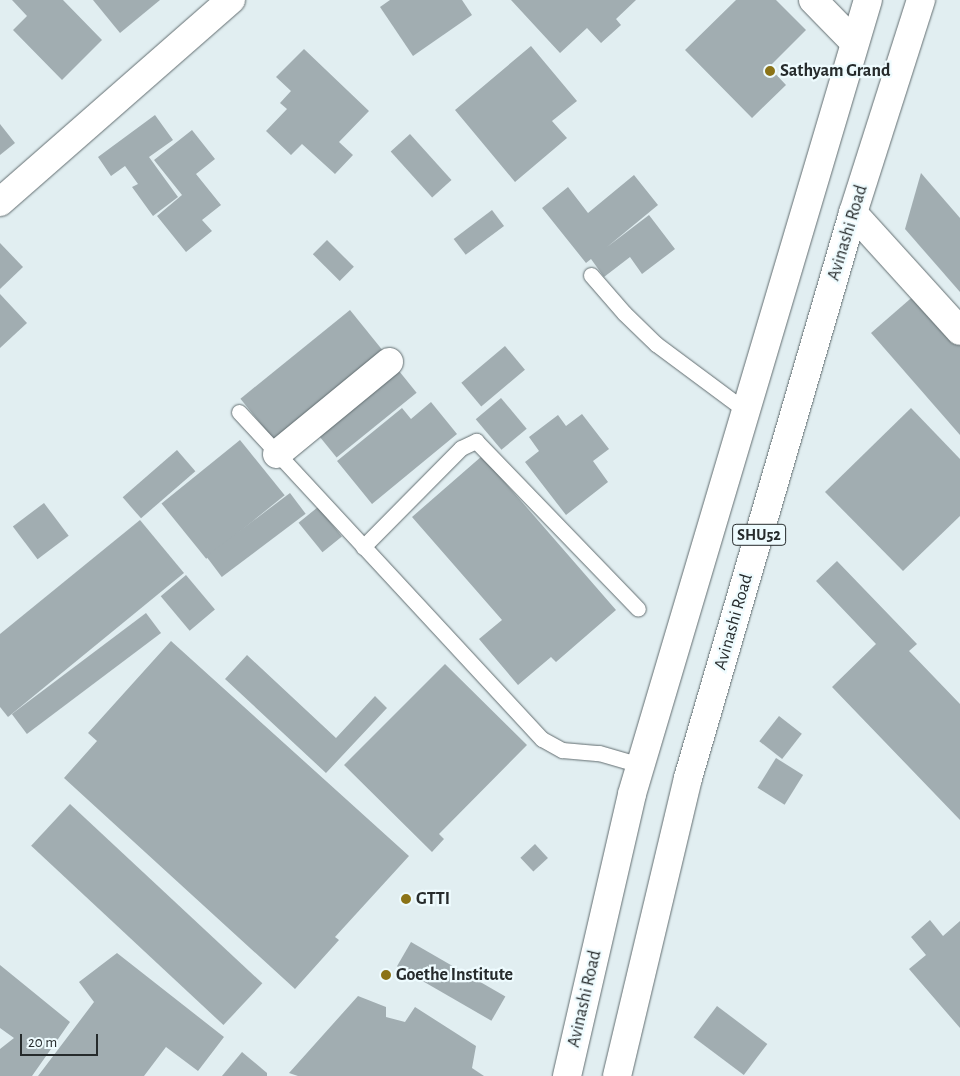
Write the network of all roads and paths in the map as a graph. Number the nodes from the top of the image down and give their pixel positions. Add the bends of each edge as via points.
1 (231, 0) edge
2 (813, 0) edge
3 (868, 0) edge
4 (921, 0) edge
5 (854, 42) junction
6 (0, 202) edge
7 (853, 213) junction
8 (591, 275) dead end
9 (960, 331) edge
10 (389, 362) dead end
11 (745, 410) junction
12 (239, 412) dead end
13 (277, 454) junction
14 (363, 547) junction
15 (638, 609) dead end
16 (640, 766) junction
17 (567, 1076) edge
18 (617, 1076) edge

1 - 6 main road
2 - 5 main road
3 - 5 main road, Avinashi Road / SHU52
4 - 7 main road, Avinashi Road / SHU52
5 - 11 main road, Avinashi Road / SHU52
7 - 9 main road
7 - 18 main road, Avinashi Road / SHU52 via 688,778
8 - 11 lane via 656,344
10 - 13 main road
11 - 16 main road, Avinashi Road / SHU52
12 - 13 lane
13 - 14 lane
14 - 15 lane via 461,448 476,441
14 - 16 lane via 542,739 562,750 599,752
16 - 17 main road, Avinashi Road / SHU52

